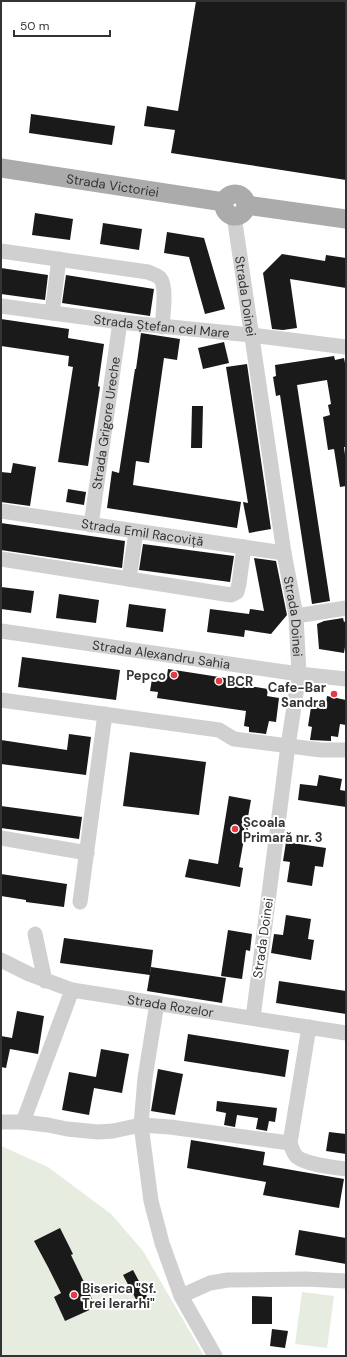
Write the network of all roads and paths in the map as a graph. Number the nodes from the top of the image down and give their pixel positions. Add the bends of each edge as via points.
1 (1, 168) edge
2 (235, 208) junction
3 (346, 219) edge
4 (1, 251) edge
5 (59, 260) junction
6 (1, 306) edge
7 (52, 313) junction
8 (120, 322) junction
9 (162, 327) junction
10 (251, 336) junction
11 (346, 347) edge
12 (1, 511) edge
13 (91, 525) junction
14 (136, 532) junction
15 (244, 547) junction
16 (284, 553) junction
17 (1, 559) edge
18 (129, 579) junction
19 (346, 608) edge
20 (296, 616) junction
21 (1, 631) edge
22 (300, 674) junction
23 (346, 679) edge
24 (1, 700) edge
25 (105, 714) junction
26 (288, 746) junction
27 (346, 750) edge
28 (1, 838) edge
29 (87, 853) junction
30 (80, 902) dead end
31 (35, 934) dead end
32 (1, 960) edge
33 (45, 981) junction
34 (72, 990) junction
35 (157, 1003) junction
36 (252, 1018) junction
37 (309, 1027) junction
38 (346, 1033) edge
39 (1, 1122) edge
40 (23, 1122) junction
41 (140, 1125) junction
42 (290, 1143) junction
43 (346, 1169) edge
44 (346, 1281) edge
45 (181, 1296) junction
46 (215, 1356) edge

1 - 2 main road, Strada Victoriei
2 - 3 main road, Strada Victoriei
2 - 10 street, Strada Doinei
4 - 5 street
5 - 7 street
5 - 9 street via 148,272 158,276 164,286
6 - 7 street, Strada Ștefan cel Mare
7 - 8 street, Strada Ștefan cel Mare
8 - 9 street, Strada Ștefan cel Mare
8 - 13 street, Strada Grigore Ureche
9 - 10 street, Strada Ștefan cel Mare
10 - 11 street, Strada Ștefan cel Mare
10 - 16 street, Strada Doinei
12 - 13 street, Strada Emil Racoviță
13 - 14 street, Strada Emil Racoviță
14 - 15 street, Strada Emil Racoviță
14 - 18 street
15 - 16 street, Strada Emil Racoviță
15 - 18 street via 237,592 231,595
16 - 20 street, Strada Doinei
17 - 18 street
19 - 20 street
20 - 22 street, Strada Doinei
21 - 22 street, Strada Alexandru Sahia
22 - 23 street, Strada Alexandru Sahia
22 - 26 street, Strada Doinei
24 - 25 street
25 - 26 street via 219,730 234,739
25 - 29 street
26 - 27 street
26 - 36 street, Strada Doinei
28 - 29 street
29 - 30 street
31 - 33 street
32 - 33 street, Strada Rozelor
33 - 34 street, Strada Rozelor
34 - 35 street, Strada Rozelor
34 - 40 street
35 - 36 street, Strada Rozelor
35 - 41 street
36 - 37 street, Strada Rozelor
37 - 38 street, Strada Rozelor
37 - 42 street
39 - 40 street
40 - 41 street via 98,1132
41 - 42 street
41 - 45 street via 151,1201 162,1243
42 - 43 street via 292,1151 297,1156 308,1161
44 - 45 street via 228,1280 210,1283
45 - 46 street

